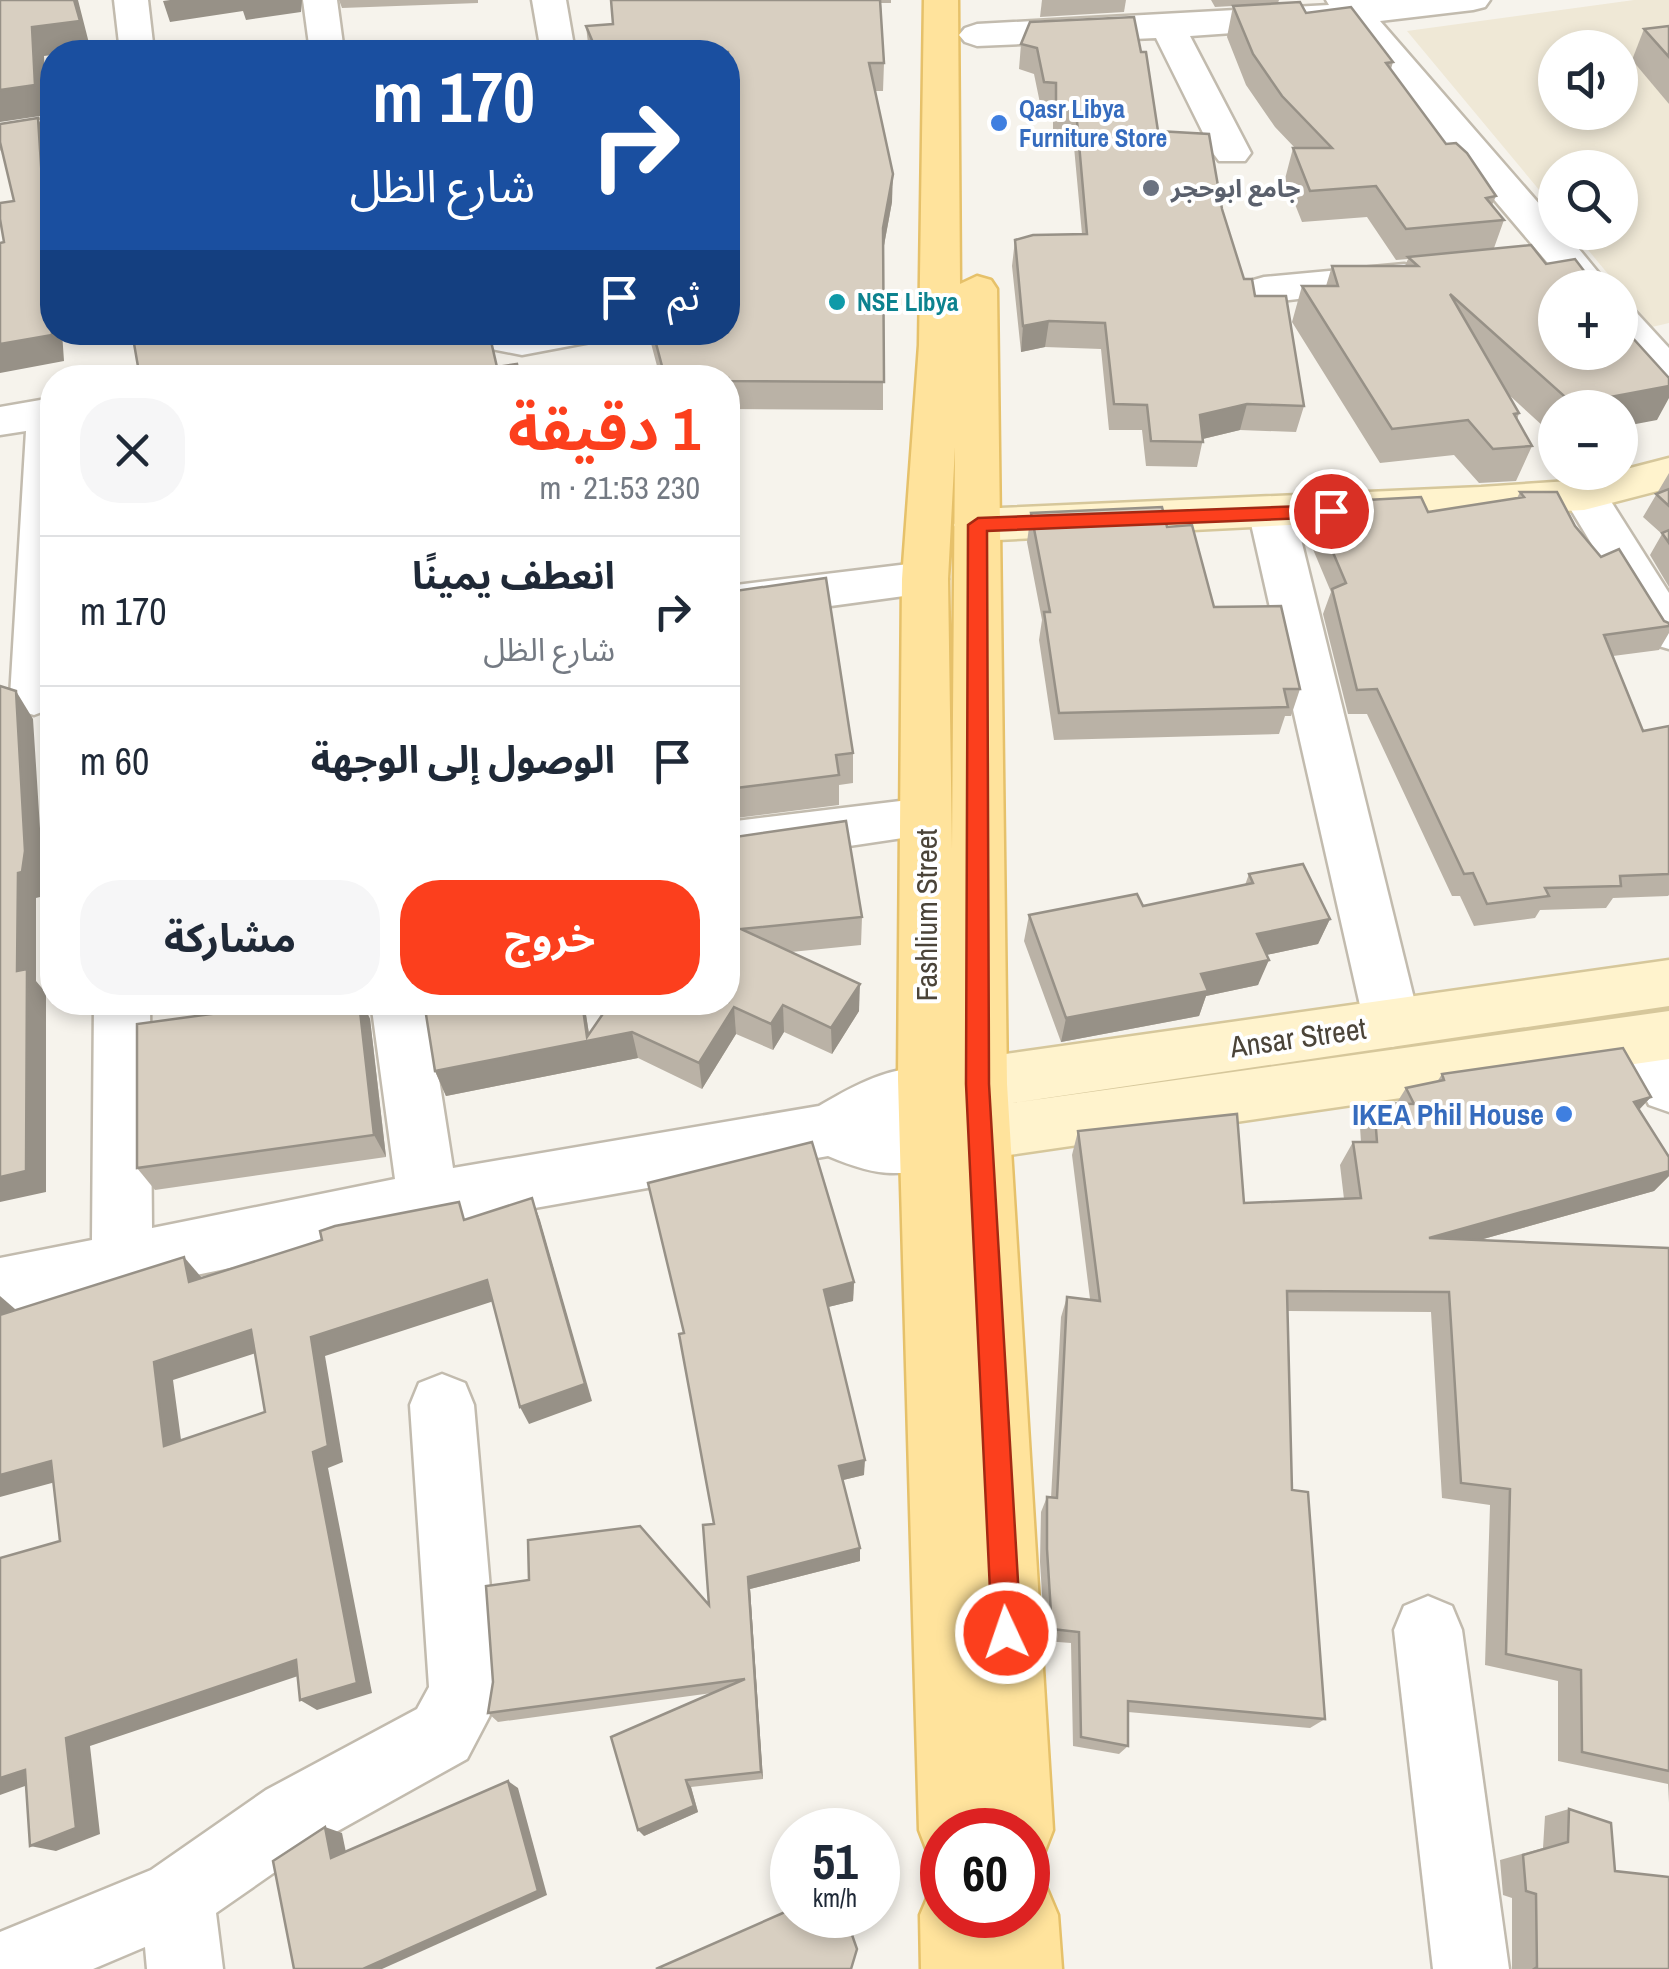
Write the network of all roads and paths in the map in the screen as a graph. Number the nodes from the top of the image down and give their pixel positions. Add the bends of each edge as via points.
1 (131, 0) edge
2 (320, 0) edge
3 (549, 0) edge
4 (1472, 0) edge
5 (1349, 8) edge
6 (966, 12) edge
7 (1169, 29) junction
8 (136, 40) edge
9 (325, 40) edge
10 (556, 40) edge
11 (40, 132) edge
12 (1, 140) edge
13 (1232, 152) dead end
14 (1562, 270) edge
15 (1434, 273) edge
16 (1264, 290) dead end
17 (1638, 340) edge
18 (500, 345) edge
19 (544, 360) edge
20 (1669, 374) edge
21 (40, 414) edge
22 (0, 422) edge
23 (1669, 473) edge
24 (1584, 495) junction
25 (1272, 514) junction
26 (978, 525) junction
27 (40, 554) edge
28 (925, 579) junction
29 (740, 602) edge
30 (1669, 632) edge
31 (29, 697) edge
32 (925, 818) junction
33 (740, 841) edge
34 (1669, 982) edge
35 (122, 1015) edge
36 (401, 1015) edge
37 (1392, 1023) junction
38 (1660, 1054) edge
39 (954, 1112) junction
40 (428, 1200) junction
41 (122, 1266) junction
42 (0, 1287) edge
43 (442, 1405) dead end
44 (1428, 1630) dead end
45 (955, 1808) edge
46 (1014, 1808) edge
47 (177, 1896) junction
48 (957, 1938) edge
49 (1022, 1938) edge
50 (2, 1969) edge
51 (185, 1969) edge
52 (958, 1969) edge
53 (1024, 1969) edge
54 (1471, 1969) edge

1 - 8 street
2 - 9 street
3 - 10 street
4 - 5 street
5 - 7 street
5 - 14 street
6 - 7 street
6 - 26 main road, Fashlium Street
6 - 28 main road, Fashlium Street
7 - 13 street
11 - 12 street
15 - 16 street
17 - 20 street
18 - 19 street
21 - 22 street
23 - 24 main road
24 - 25 main road
24 - 30 street
25 - 26 main road
25 - 37 street
26 - 39 main road, Fashlium Street
27 - 31 street
28 - 29 street
28 - 32 main road, Fashlium Street
32 - 33 street
32 - 39 main road, Fashlium Street
34 - 37 main road, Ansar Street
35 - 41 street
36 - 40 street
37 - 39 main road, Ansar Street
38 - 39 main road, Ansar Street
39 - 40 street via 876,1149 830,1130
39 - 45 main road, Fashlium Street
39 - 46 main road, Fashlium Street
40 - 41 street
41 - 42 street
43 - 47 street via 464,1692 442,1734 292,1816
44 - 54 street
47 - 50 street
47 - 51 street
48 - 52 main road
49 - 53 main road

